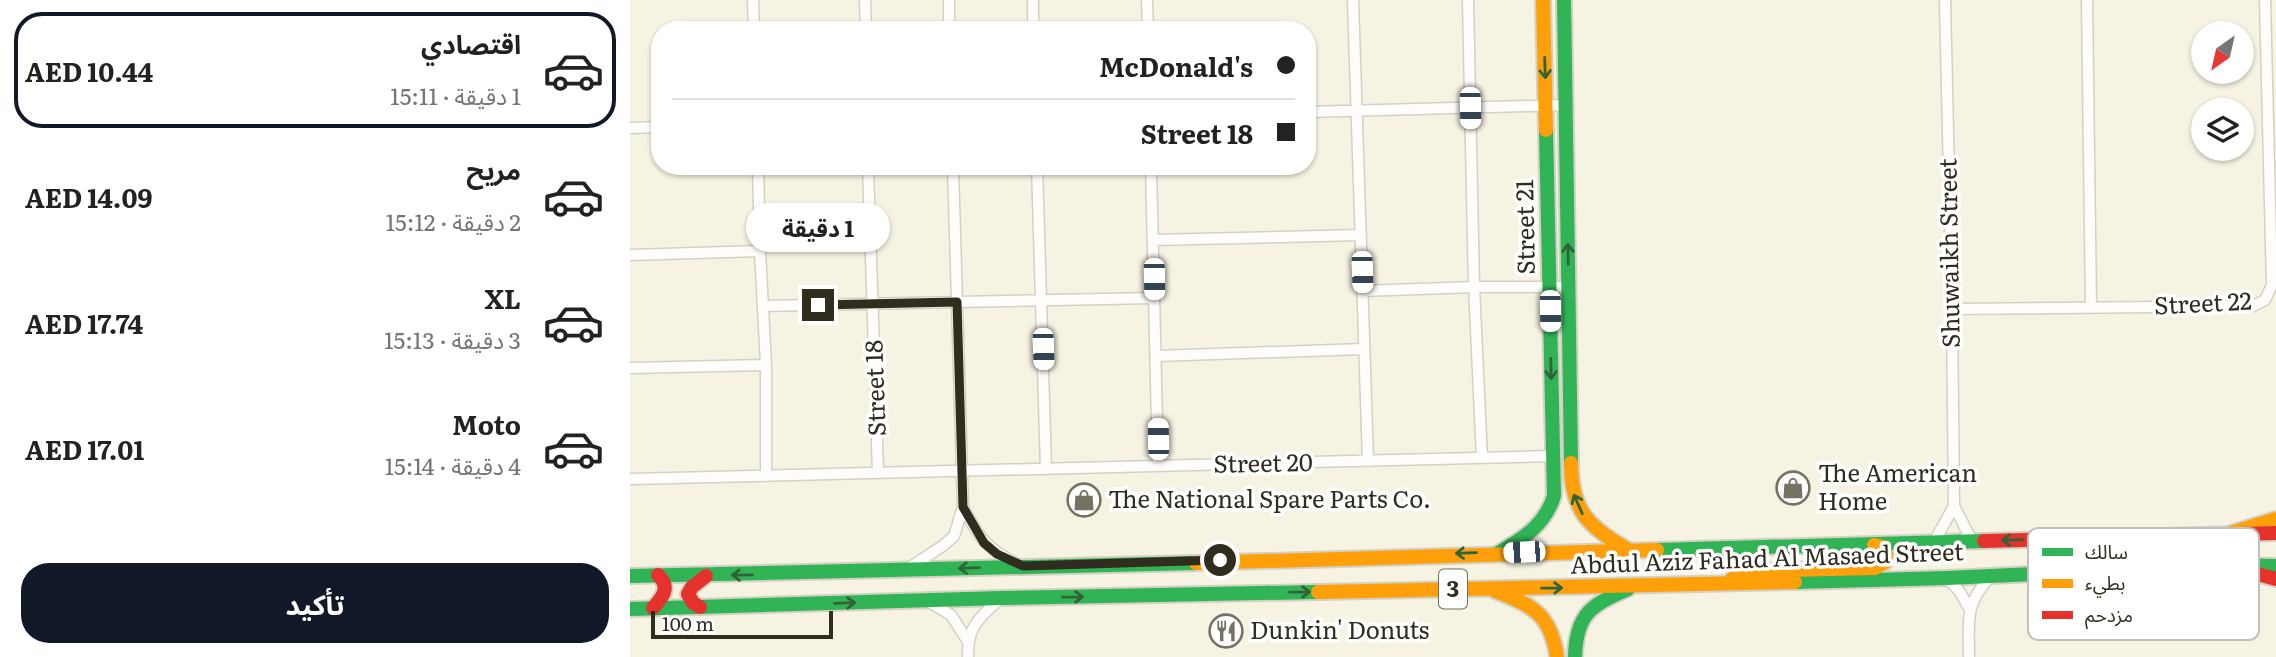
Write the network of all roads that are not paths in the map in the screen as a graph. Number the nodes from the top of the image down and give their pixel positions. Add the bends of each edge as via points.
1 (753, 0) edge
2 (865, 0) edge
3 (949, 0) edge
4 (1033, 0) edge
5 (1147, 0) edge
6 (1353, 0) edge
7 (1468, 0) edge
8 (1543, 0) edge
9 (1564, 0) edge
10 (1945, 0) edge
11 (2087, 0) edge
12 (2265, 0) edge
13 (754, 21) edge
14 (866, 21) edge
15 (949, 21) edge
16 (1033, 21) edge
17 (1148, 21) edge
18 (1566, 105) junction
19 (1546, 106) junction
20 (1470, 108) junction
21 (1355, 111) junction
22 (1316, 112) edge
23 (651, 127) edge
24 (630, 128) edge
25 (758, 175) edge
26 (868, 175) edge
27 (953, 175) edge
28 (1037, 175) edge
29 (1151, 175) edge
30 (1360, 235) junction
31 (1153, 240) junction
32 (760, 251) junction
33 (630, 256) edge
34 (1550, 286) junction
35 (1474, 287) junction
36 (1568, 287) junction
37 (1362, 291) junction
38 (1154, 298) junction
39 (1041, 301) junction
40 (957, 302) junction
41 (873, 304) junction
42 (763, 306) junction
43 (2091, 307) junction
44 (1952, 309) junction
45 (1364, 349) junction
46 (1156, 356) junction
47 (766, 365) junction
48 (630, 368) edge
49 (1553, 456) junction
50 (1482, 458) junction
51 (1368, 461) junction
52 (1158, 466) junction
53 (1046, 469) junction
54 (962, 471) junction
55 (878, 473) junction
56 (766, 476) junction
57 (630, 479) edge
58 (1954, 506) junction
59 (963, 507) junction
60 (2276, 519) edge
61 (2247, 528) edge
62 (2028, 539) edge
63 (1972, 541) junction
64 (1934, 542) junction
65 (1874, 545) junction
66 (1627, 549) junction
67 (1498, 552) junction
68 (1023, 566) junction
69 (906, 571) junction
70 (2028, 574) edge
71 (2259, 574) edge
72 (658, 575) junction
73 (630, 576) edge
74 (706, 576) junction
75 (1991, 576) junction
76 (1947, 578) junction
77 (2276, 579) edge
78 (1723, 583) junction
79 (1634, 587) junction
80 (1487, 588) junction
81 (1001, 598) junction
82 (927, 600) junction
83 (700, 607) junction
84 (630, 608) edge
85 (653, 608) junction
86 (1969, 608) junction
87 (967, 640) junction
88 (968, 657) edge
89 (1557, 657) edge
90 (1575, 657) edge
91 (1969, 657) edge

1 - 13 street
2 - 14 street
3 - 15 street
4 - 16 street
5 - 17 street
6 - 21 street
7 - 20 street
8 -> 19 main road, Street 21
9 - 18 main road, Street 21
10 - 44 street, Shuwaikh Street
11 - 43 street
12 - 43 street, Street 22 via 2272,285 2265,300 2253,306
18 - 19 street
36 -> 18 main road, Street 21
19 - 20 street
19 - 34 main road, Street 21
20 - 21 street
20 - 35 street
21 - 22 street
21 - 30 street
23 - 24 street
25 - 32 street
26 - 41 street, Street 18
27 - 40 street
28 - 39 street
29 - 31 street
30 - 31 street
30 - 37 street
31 - 38 street
32 - 33 street
32 - 42 street
34 - 35 street
34 - 36 street
34 -> 49 main road, Street 21
35 - 37 street
35 - 50 street
66 -> 36 main road, Street 21 via 1596,531 1574,499
37 - 45 street
38 - 39 street
38 - 46 street
39 - 40 street
39 - 53 street
40 - 41 street, Street 18
40 - 54 street
41 - 42 street, Street 18
41 - 55 street, Street 18
42 - 47 street
43 - 44 street, Street 22
44 - 58 street, Shuwaikh Street
45 - 46 street
45 - 51 street
46 - 52 street
47 - 48 street
47 - 56 street
49 - 50 street, Street 20
49 - 67 main road, Street 21 via 1551,507 1532,532
50 - 51 street, Street 20
51 - 52 street, Street 20
52 - 53 street, Street 20
53 - 54 street, Street 20
54 - 55 street, Street 18
54 - 59 street
55 - 56 street, Street 18
56 - 57 street, Street 18
58 - 63 street, Shuwaikh Street
58 - 64 street, Shuwaikh Street
59 - 68 street via 984,543
59 - 69 street via 954,536
60 - 61 main road
62 -> 63 main road, Abdul Aziz Fahad Al Masaed Street / 3
63 - 64 main road, Abdul Aziz Fahad Al Masaed Street / 3
64 - 65 main road, Abdul Aziz Fahad Al Masaed Street / 3
65 - 66 main road, Abdul Aziz Fahad Al Masaed Street / 3
65 - 78 main road via 1887,553 1883,565 1875,568 1751,571
66 - 67 main road, Abdul Aziz Fahad Al Masaed Street / 3
67 -> 68 main road, Abdul Aziz Fahad Al Masaed Street / 3
68 -> 69 main road, Abdul Aziz Fahad Al Masaed Street / 3
69 -> 74 main road, Abdul Aziz Fahad Al Masaed Street / 3
70 - 75 main road, Abdul Aziz Fahad Al Masaed Street / 3
71 - 77 main road
72 - 73 main road, Abdul Aziz Fahad Al Masaed Street / 3
72 - 74 main road, Abdul Aziz Fahad Al Masaed Street / 3
72 - 85 main road via 666,592
74 - 83 main road via 688,592 693,604
75 - 76 main road, Abdul Aziz Fahad Al Masaed Street / 3
75 - 86 street
76 - 78 main road, Abdul Aziz Fahad Al Masaed Street / 3
76 - 86 street
78 - 79 main road, Abdul Aziz Fahad Al Masaed Street / 3
80 -> 79 main road, Abdul Aziz Fahad Al Masaed Street / 3
79 - 90 main road via 1585,611 1575,637
81 -> 80 main road, Abdul Aziz Fahad Al Masaed Street / 3
80 - 89 main road via 1540,613 1552,632
81 - 82 main road, Abdul Aziz Fahad Al Masaed Street / 3
81 - 87 street via 979,618
83 -> 82 main road, Abdul Aziz Fahad Al Masaed Street / 3
82 - 87 street via 951,615
83 - 85 main road, Abdul Aziz Fahad Al Masaed Street / 3
84 - 85 main road, Abdul Aziz Fahad Al Masaed Street / 3
86 - 91 street
87 - 88 street

